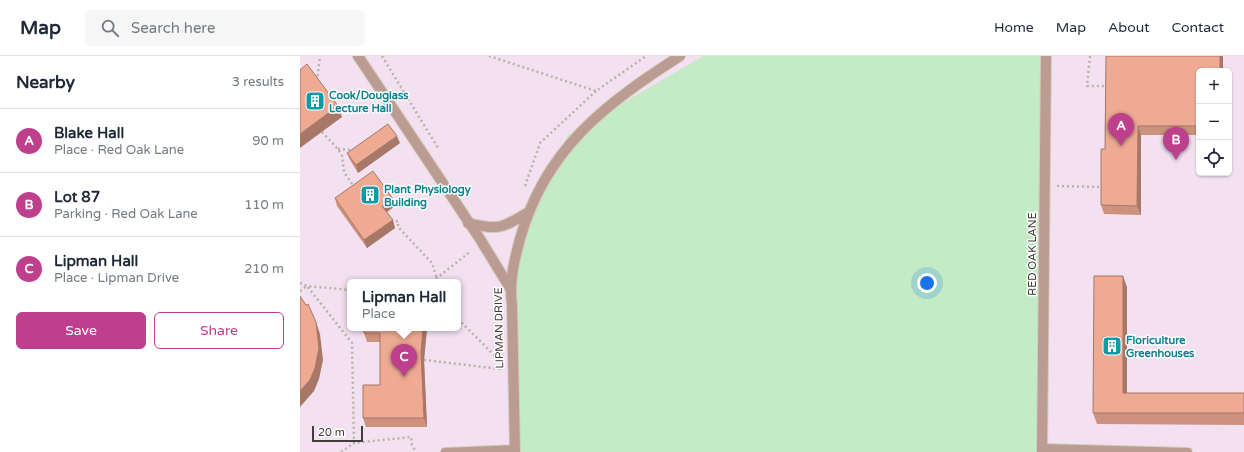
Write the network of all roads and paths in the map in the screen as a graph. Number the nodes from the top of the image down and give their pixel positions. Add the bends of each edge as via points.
1 (320, 56) edge
2 (358, 56) edge
3 (382, 56) edge
4 (489, 56) edge
5 (646, 56) edge
6 (680, 56) edge
7 (1046, 56) edge
8 (1090, 56) edge
9 (316, 83) edge
10 (1109, 86) edge
11 (596, 91) junction
12 (322, 132) edge
13 (338, 149) junction
14 (440, 151) dead end
15 (359, 154) edge
16 (359, 183) edge
17 (1044, 186) junction
18 (1104, 187) edge
19 (523, 191) dead end
20 (527, 213) junction
21 (391, 222) edge
22 (468, 223) junction
23 (473, 250) dead end
24 (437, 279) joint
25 (300, 282) edge
26 (308, 286) junction
27 (510, 288) junction
28 (300, 290) edge
29 (347, 290) edge
30 (461, 322) edge
31 (424, 360) dead end
32 (501, 362) dead end
33 (502, 369) dead end
34 (354, 443) junction
35 (1042, 450) edge
36 (515, 451) edge
37 (341, 452) edge
38 (416, 452) edge
39 (445, 452) edge
40 (1188, 452) edge

1 - 9 path
2 - 22 street
3 - 14 path
4 - 11 path
5 - 11 path
6 - 20 street, LIPMAN DRIVE via 582,129 560,154
7 - 17 street, RED OAK LANE
8 - 10 path via 1088,86
11 - 19 path via 540,143
12 - 13 path
13 - 15 path via 356,150
13 - 16 path via 342,156 344,172 354,187
17 - 18 path
17 - 35 street, RED OAK LANE
20 - 22 street via 497,229
20 - 27 street, LIPMAN DRIVE
21 - 24 path via 398,221 398,227 432,263
22 - 27 street
23 - 24 path
25 - 26 path
26 - 28 path
26 - 29 path
26 - 34 path via 352,343
27 - 36 street, LIPMAN DRIVE
30 - 32 path
31 - 33 path
34 - 37 path
34 - 38 path via 411,437
35 - 40 lane
36 - 39 lane

